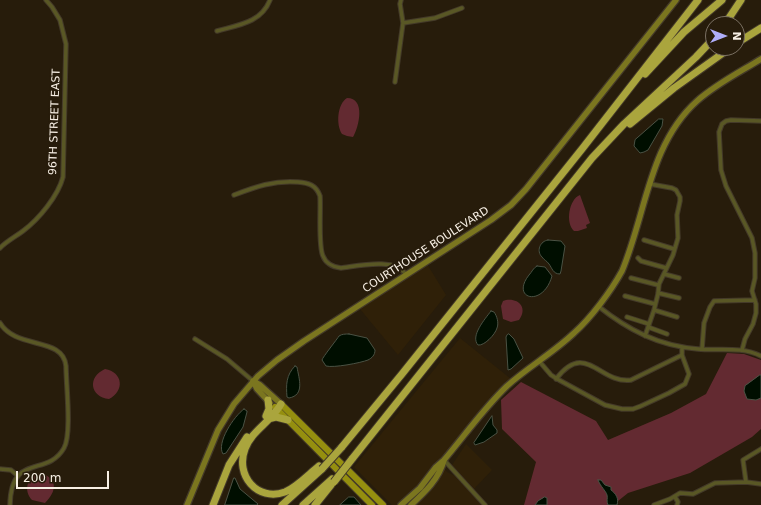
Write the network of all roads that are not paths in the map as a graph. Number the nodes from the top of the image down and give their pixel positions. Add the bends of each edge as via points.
1 (46, 0) edge
2 (270, 0) edge
3 (401, 0) edge
4 (676, 0) edge
5 (698, 0) edge
6 (722, 0) edge
7 (741, 0) edge
8 (462, 8) dead end
9 (730, 16) edge
10 (403, 23) junction
11 (761, 28) edge
12 (217, 31) dead end
13 (745, 38) edge
14 (705, 47) edge
15 (718, 56) edge
16 (761, 59) edge
17 (395, 82) dead end
18 (761, 121) edge
19 (598, 128) junction
20 (576, 178) junction
21 (650, 184) junction
22 (234, 195) dead end
23 (644, 240) dead end
24 (0, 248) edge
25 (674, 249) junction
26 (638, 258) dead end
27 (666, 268) junction
28 (664, 274) junction
29 (406, 275) junction
30 (631, 278) dead end
31 (680, 278) dead end
32 (658, 285) junction
33 (658, 293) junction
34 (625, 296) dead end
35 (679, 298) dead end
36 (755, 300) junction
37 (655, 304) junction
38 (598, 306) junction
39 (654, 310) junction
40 (627, 317) dead end
41 (677, 317) dead end
42 (0, 322) edge
43 (649, 326) junction
44 (667, 334) dead end
45 (645, 336) junction
46 (195, 339) dead end
47 (682, 347) junction
48 (702, 349) junction
49 (742, 350) junction
50 (682, 355) junction
51 (761, 356) edge
52 (540, 361) junction
53 (556, 378) junction
54 (253, 381) junction
55 (268, 400) junction
56 (277, 407) junction
57 (267, 418) junction
58 (288, 420) junction
59 (760, 450) edge
60 (761, 456) edge
61 (444, 460) junction
62 (0, 468) edge
63 (321, 468) junction
64 (18, 476) junction
65 (333, 480) junction
66 (746, 482) junction
67 (761, 484) edge
68 (675, 497) junction
69 (10, 505) edge
70 (187, 505) edge
71 (213, 505) edge
72 (282, 505) edge
73 (303, 505) edge
74 (315, 505) edge
75 (372, 505) edge
76 (383, 505) edge
77 (401, 505) edge
78 (411, 505) edge
79 (485, 505) edge
80 (654, 505) edge
81 (677, 505) edge

1 - 24 street, 96TH STREET EAST via 60,20 66,44 63,176 58,190 39,216
2 - 12 street via 265,10 254,20
3 - 10 street
4 - 29 street, COURTHOUSE BOULEVARD via 520,197 491,220
5 - 19 highway
6 - 19 highway via 661,56
7 - 9 highway
8 - 10 street via 435,18
10 - 17 street
11 - 13 highway
14 - 20 highway via 624,124
15 - 20 highway via 644,112
16 - 21 street via 710,91 685,113 665,141
18 - 36 street via 726,121 719,132 720,170 752,238 755,253 752,291
19 - 63 highway, bridge via 407,368 341,448
20 - 65 highway, bridge
21 - 25 street via 672,188 680,197 677,215 678,238
21 - 38 street via 622,271
22 - 29 street via 274,182 306,182 317,189 320,196 321,250 326,262 341,268 389,264 399,268
23 - 25 street
25 - 27 street
26 - 27 street
27 - 28 street
28 - 31 street
28 - 32 street
29 - 54 street, COURTHOUSE BOULEVARD via 289,352
30 - 32 street
32 - 33 street
33 - 35 street
33 - 37 street
34 - 37 street
36 - 48 street via 714,301 704,322
36 - 49 street via 755,317
37 - 39 street
38 - 45 street via 621,324
38 - 52 street via 574,334
39 - 41 street
39 - 43 street
40 - 43 street
42 - 64 street via 7,332 16,337 57,350 62,354 65,363 68,433 65,446 53,460 28,468
43 - 44 street
43 - 45 street
45 - 47 street
46 - 54 street via 227,359
47 - 48 street
47 - 50 street
48 - 49 street
49 - 51 street
50 - 53 street via 631,380 617,378 579,362 570,365
50 - 53 street via 689,370 685,384 634,409 609,407
52 - 53 street
52 - 61 street via 499,394
54 - 55 street
54 - 56 street via 260,385
54 - 70 street, COURTHOUSE BOULEVARD via 234,404 218,430
55 - 56 street
55 - 57 highway
56 - 57 highway
56 - 58 main road
56 - 76 main road via 325,447
57 - 58 highway via 278,417
57 - 63 highway via 248,442 243,454 242,467 250,483 263,492 280,493
57 - 71 highway via 243,441 236,452
58 - 75 main road
59 - 60 street
59 - 66 street via 743,460
61 - 77 street
61 - 78 street via 440,472 430,486
61 - 79 street
62 - 64 street via 11,470
63 - 72 highway
64 - 69 street via 12,488
65 - 73 highway
65 - 74 highway
66 - 67 street
66 - 68 street via 715,483 693,494 680,493
68 - 80 street
68 - 81 street

